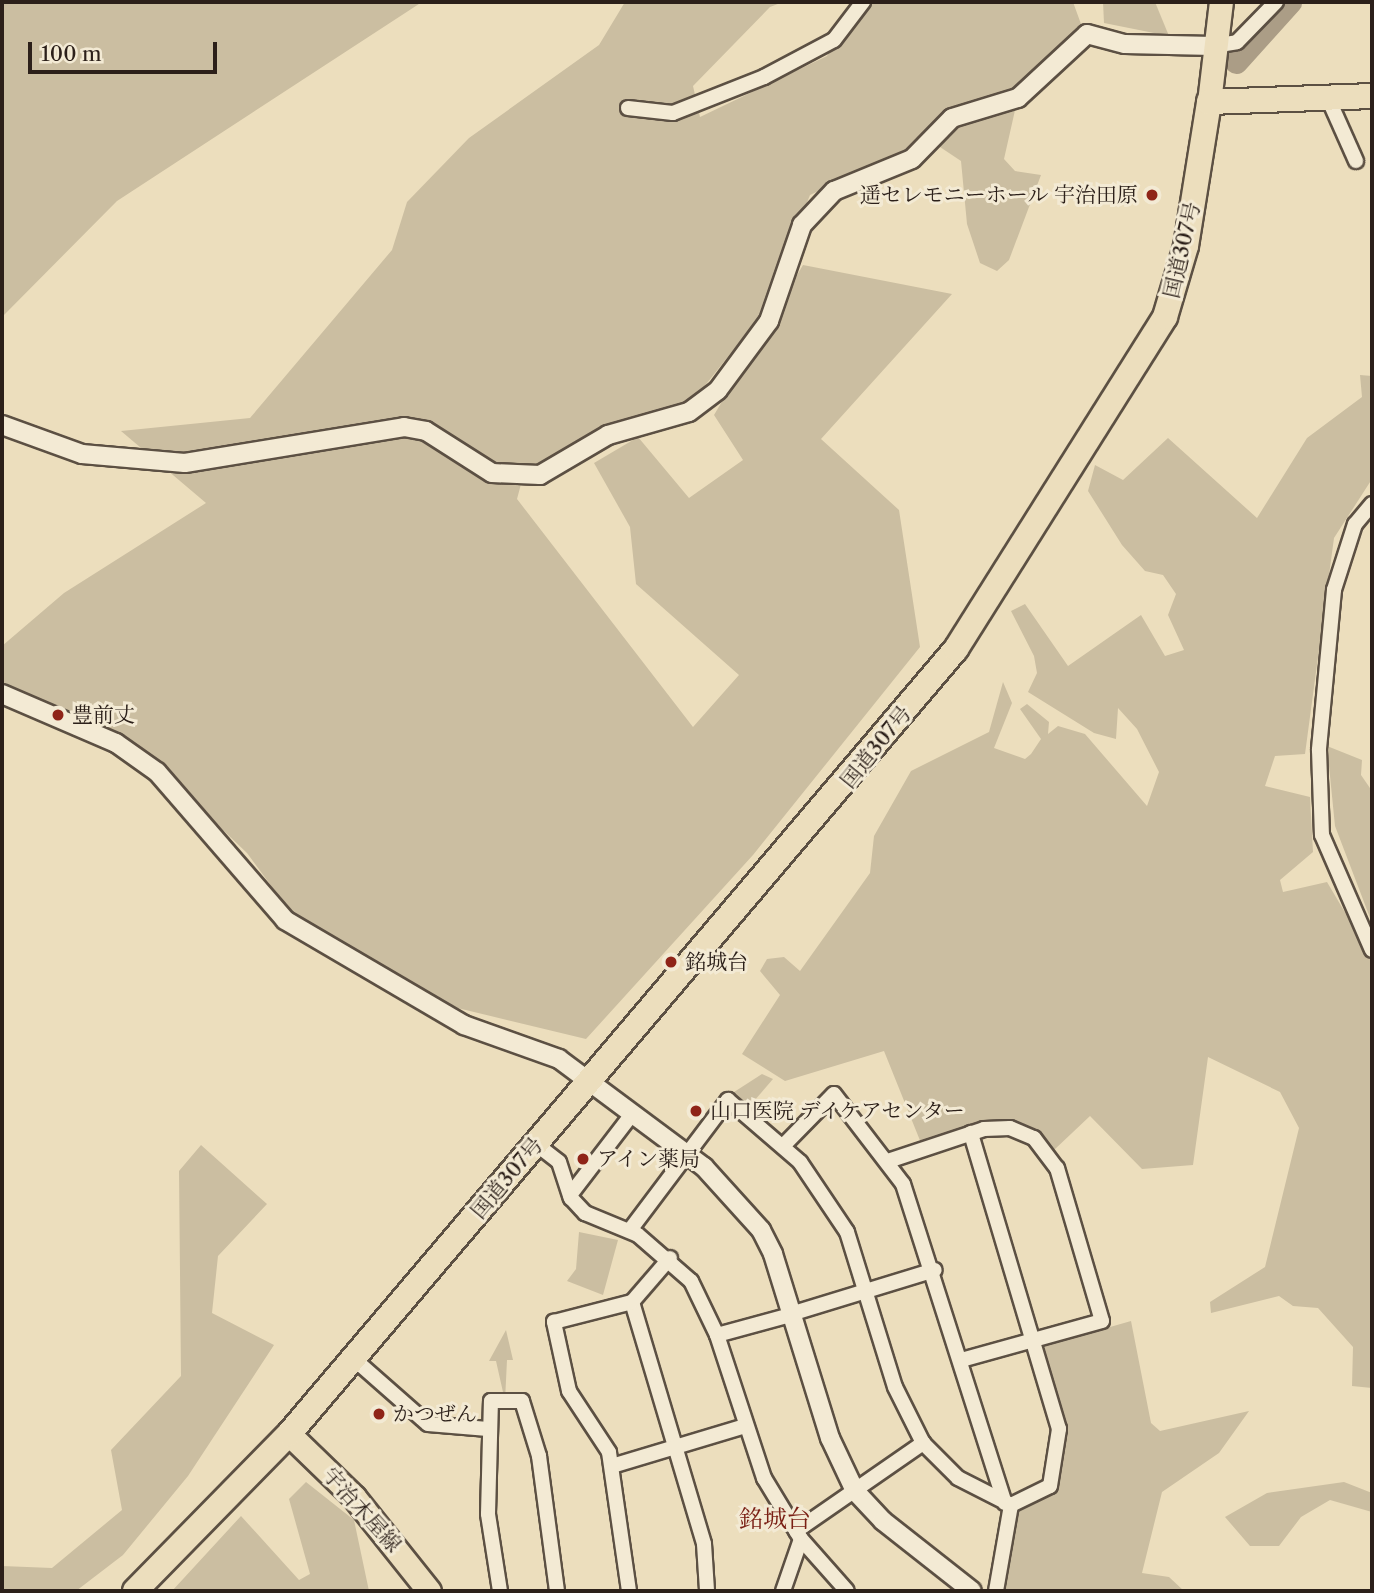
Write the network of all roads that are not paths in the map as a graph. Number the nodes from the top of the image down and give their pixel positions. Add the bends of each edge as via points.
1 (863, 2) edge
2 (1221, 2) edge
3 (1276, 2) edge
4 (1213, 46) junction
5 (1372, 96) edge
6 (1328, 98) junction
7 (1209, 102) junction
8 (628, 108) dead end
9 (1356, 161) dead end
10 (2, 425) edge
11 (1372, 504) edge
12 (2, 694) edge
13 (1372, 950) edge
14 (591, 1080) junction
15 (634, 1112) junction
16 (971, 1133) junction
17 (536, 1144) junction
18 (784, 1145) junction
19 (687, 1154) junction
20 (888, 1161) junction
21 (570, 1195) junction
22 (629, 1230) junction
23 (670, 1258) junction
24 (935, 1270) junction
25 (868, 1291) junction
26 (632, 1302) junction
27 (794, 1314) junction
28 (717, 1335) junction
29 (1032, 1339) junction
30 (354, 1359) junction
31 (961, 1360) junction
32 (745, 1426) junction
33 (488, 1429) junction
34 (289, 1434) junction
35 (923, 1443) junction
36 (676, 1446) junction
37 (612, 1466) junction
38 (855, 1491) junction
39 (1008, 1504) junction
40 (798, 1535) junction
41 (135, 1591) edge
42 (150, 1591) edge
43 (429, 1591) edge
44 (500, 1591) edge
45 (557, 1591) edge
46 (629, 1591) edge
47 (707, 1591) edge
48 (783, 1591) edge
49 (847, 1591) edge
50 (971, 1591) edge
51 (996, 1591) edge

1 - 8 street via 834,40 764,77 673,113
2 - 4 main road
3 - 4 street via 1237,41
4 - 7 main road
4 - 10 street via 1125,44 1087,34 1018,98 952,118 912,159 834,191 802,225 769,321 718,390 689,412 608,435 540,475 492,473 426,431 404,428 185,463 82,454
5 - 6 highway
6 - 7 highway
6 - 9 street
7 - 14 highway, 国道307号 via 1175,289 1077,463 956,649
11 - 13 street via 1355,524 1334,590 1319,750 1322,835
12 - 14 street via 116,743 157,772 285,920 453,1019 559,1059
14 - 15 street
14 - 17 highway, 国道307号
15 - 19 street
15 - 21 street
16 - 20 street
16 - 29 street
16 - 29 street via 1010,1128 1044,1147 1057,1168 1099,1307 1102,1321
17 - 21 street via 559,1162
17 - 30 highway, 国道307号
18 - 19 street via 728,1100
18 - 20 street via 834,1094
18 - 25 street via 827,1198
19 - 22 street
19 - 27 street via 761,1230
20 - 24 street
21 - 22 street via 585,1213
22 - 23 street
23 - 26 street
23 - 28 street via 704,1301
24 - 25 street
24 - 31 street
25 - 27 street
25 - 35 street via 895,1387
26 - 36 street
26 - 37 street via 554,1322 569,1391 598,1429
27 - 28 street
27 - 38 street via 830,1438
28 - 32 street
29 - 31 street
29 - 39 street via 1059,1429 1050,1486
30 - 33 street via 428,1424
30 - 34 highway, 国道307号
31 - 39 street
32 - 36 street
32 - 40 street via 764,1478
33 - 44 street via 488,1514
33 - 45 street via 488,1403 522,1401 539,1456 562,1590
34 - 41 highway, 国道307号
34 - 42 highway, 国道307号 via 281,1453
34 - 43 main road, 宇治木屋線 via 354,1497
35 - 38 street
35 - 39 street via 958,1478
36 - 37 street
36 - 47 street via 704,1544
37 - 46 street
38 - 40 street
38 - 50 street via 883,1521
39 - 51 street
40 - 48 street
40 - 49 street

